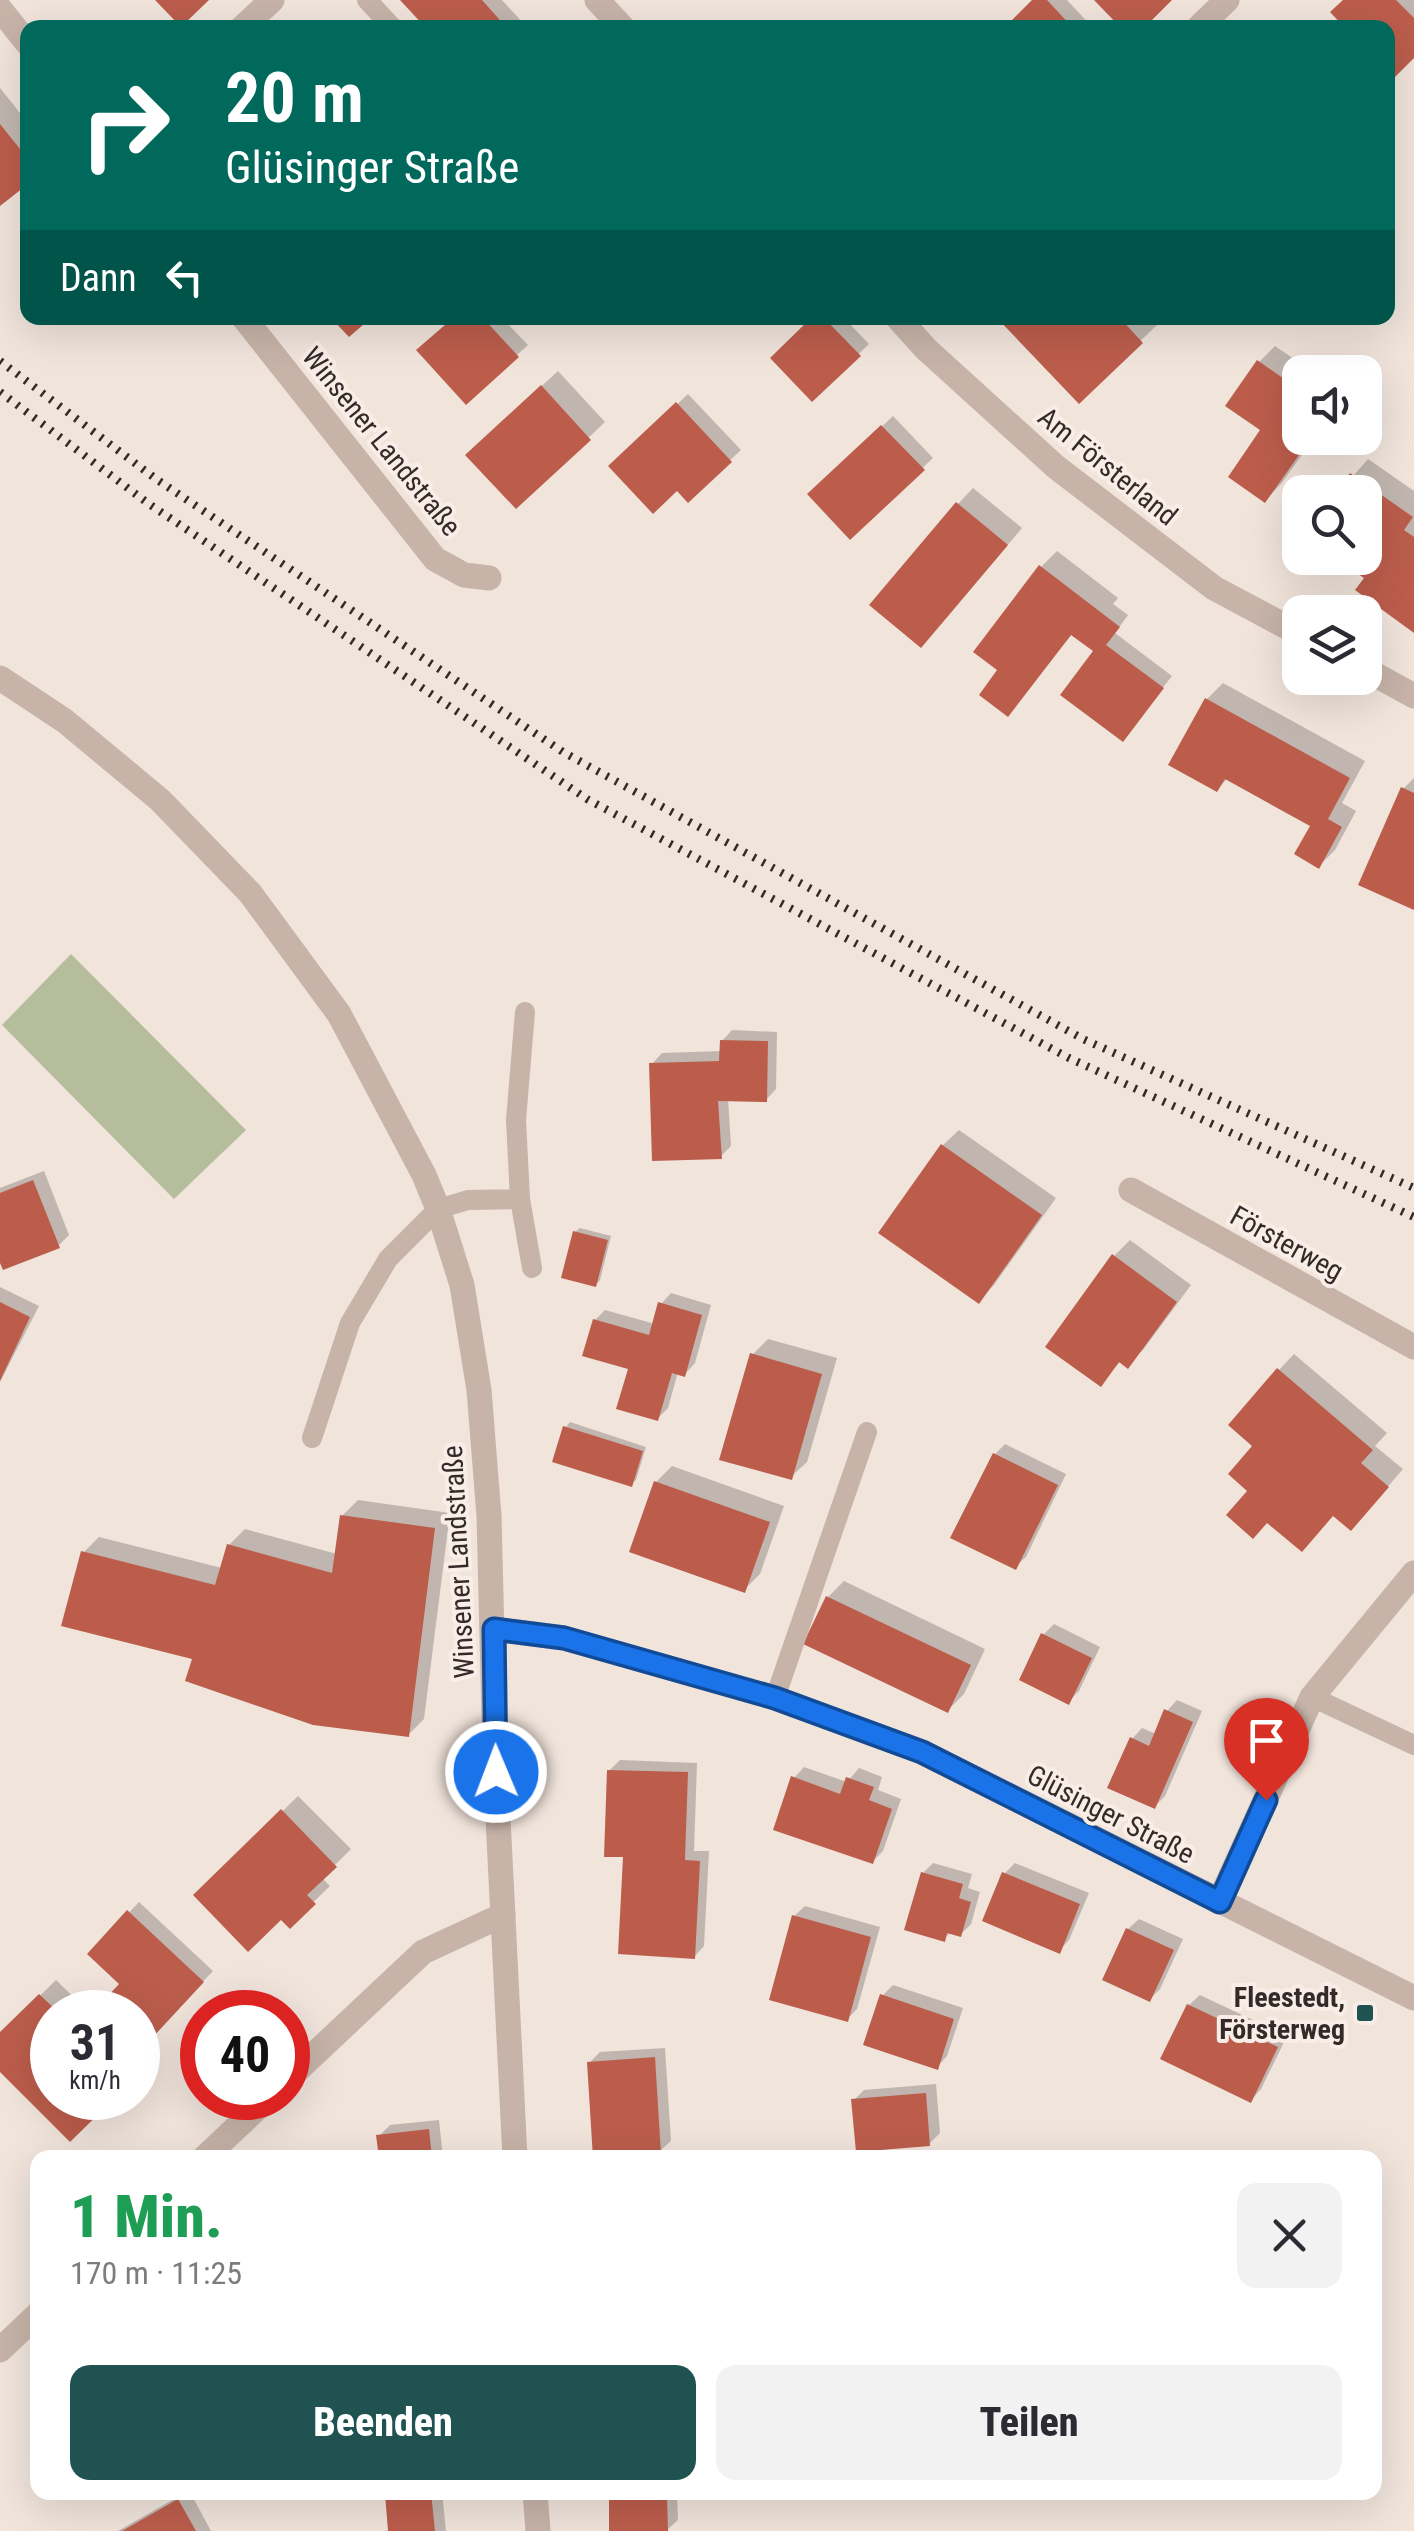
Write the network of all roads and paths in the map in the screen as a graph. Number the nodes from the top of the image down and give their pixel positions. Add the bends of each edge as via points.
1 (272, 0) edge
2 (367, 0) edge
3 (597, 0) edge
4 (1226, 0) edge
5 (0, 9) edge
6 (251, 20) edge
7 (386, 20) edge
8 (616, 20) edge
9 (1206, 20) edge
10 (20, 34) edge
11 (250, 325) edge
12 (904, 325) edge
13 (489, 578) dead end
14 (1282, 624) edge
15 (0, 678) edge
16 (1382, 679) edge
17 (1414, 696) edge
18 (525, 1012) dead end
19 (1131, 1190) dead end
20 (520, 1199) junction
21 (438, 1209) junction
22 (532, 1268) dead end
23 (1414, 1348) edge
24 (867, 1432) dead end
25 (312, 1438) dead end
26 (1414, 1573) edge
27 (494, 1629) junction
28 (1312, 1697) junction
29 (775, 1698) junction
30 (1414, 1745) edge
31 (1220, 1902) junction
32 (503, 1915) junction
33 (1414, 1998) edge
34 (310, 2059) edge
35 (245, 2120) edge
36 (213, 2150) edge
37 (514, 2150) edge
38 (30, 2322) edge
39 (0, 2350) edge
40 (536, 2500) edge
41 (538, 2531) edge

1 - 6 street
2 - 7 lane
3 - 8 street
4 - 9 street
5 - 10 street
11 - 13 street, Winsener Landstraße via 436,559 464,575
12 - 14 street, Am Försterland via 1056,467 1214,588
15 - 21 street, Winsener Landstraße via 64,720 160,800 250,893 339,1014
16 - 17 street
18 - 20 lane via 516,1120
19 - 23 street, Försterweg
20 - 21 lane via 468,1200
20 - 22 lane
21 - 25 lane via 388,1259 350,1324
21 - 27 street, Winsener Landstraße via 462,1286 479,1390
24 - 29 lane
26 - 28 street
27 - 29 street, Glüsinger Straße via 564,1638
27 - 32 street, Winsener Landstraße
28 - 30 lane
28 - 31 street
29 - 31 street, Glüsinger Straße via 922,1752
31 - 33 street, Glüsinger Straße
32 - 34 street via 424,1952
32 - 37 street, Winsener Landstraße
35 - 36 street
38 - 39 street
40 - 41 street

